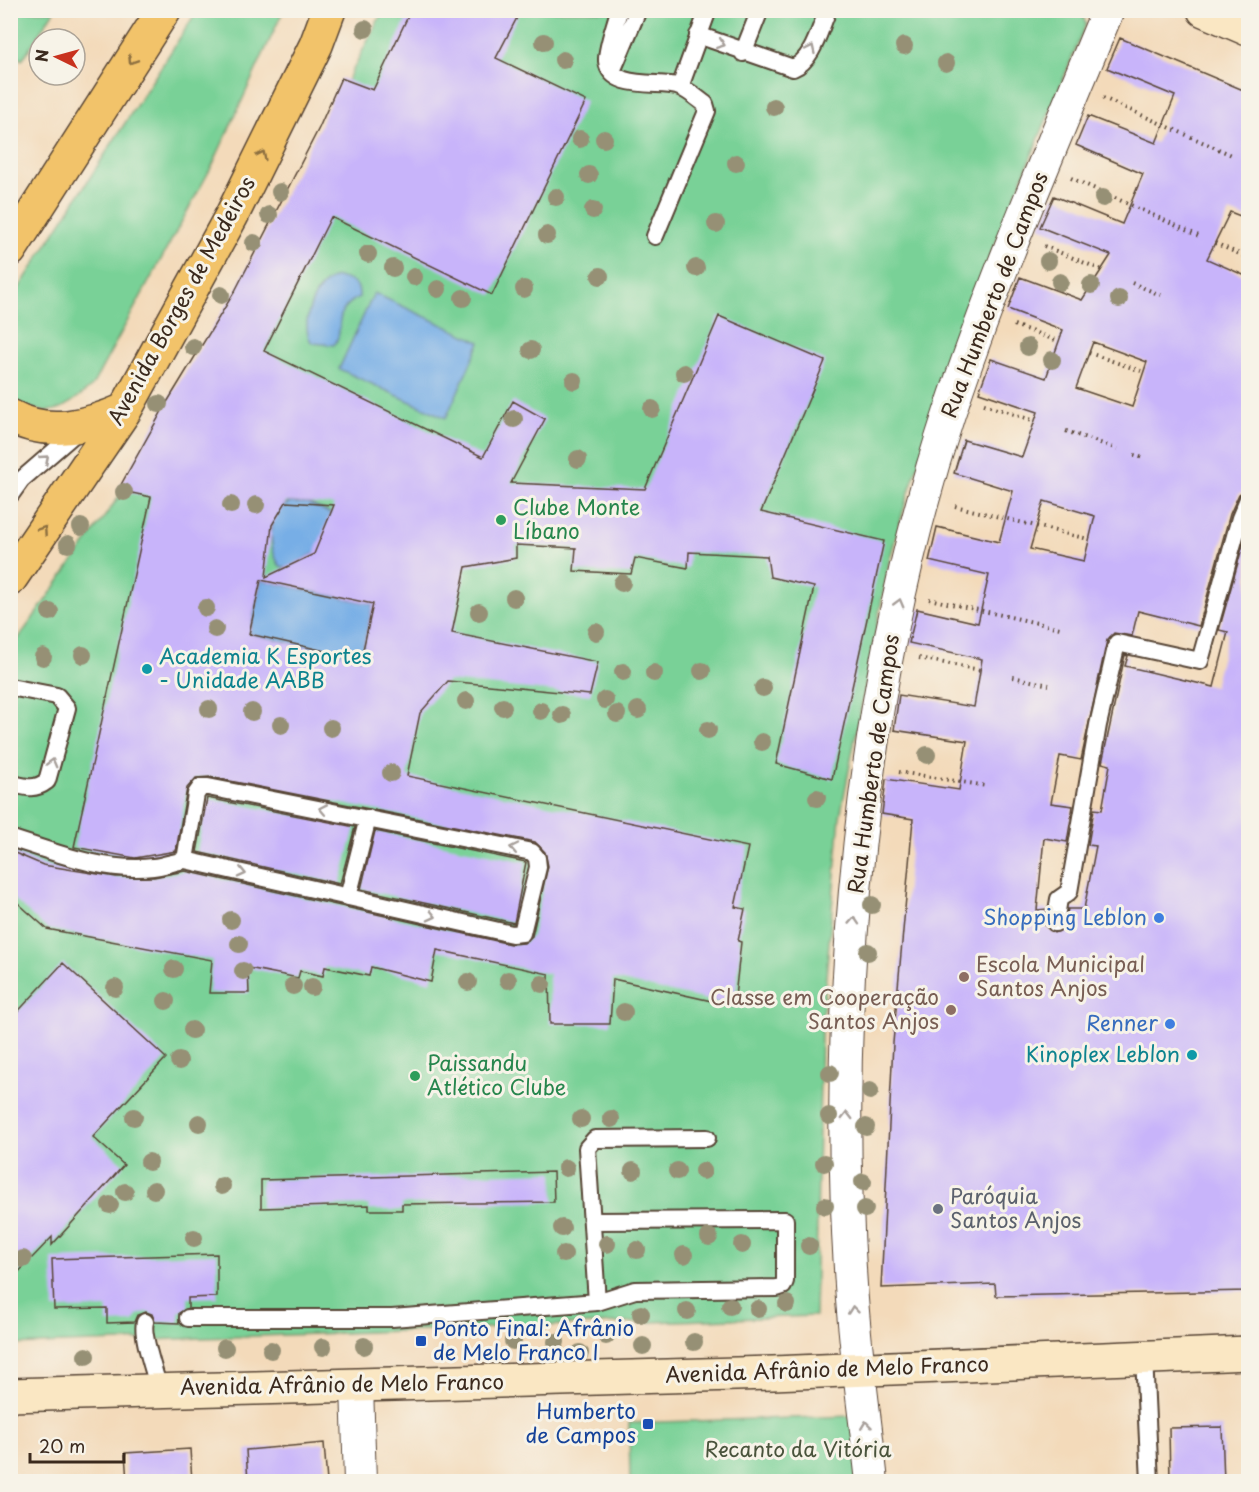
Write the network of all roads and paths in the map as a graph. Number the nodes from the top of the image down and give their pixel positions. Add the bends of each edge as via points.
1 (164, 10) edge
2 (329, 10) edge
3 (619, 10) edge
4 (638, 10) edge
5 (708, 10) edge
6 (760, 10) edge
7 (828, 10) edge
8 (1108, 10) edge
9 (1204, 10) edge
10 (1248, 29) edge
11 (698, 35) junction
12 (743, 53) junction
13 (612, 73) junction
14 (680, 87) junction
15 (1112, 101) dead end
16 (1234, 156) dead end
17 (1080, 182) dead end
18 (655, 236) dead end
19 (1199, 236) dead end
20 (1215, 243) dead end
21 (1051, 249) dead end
22 (10, 250) edge
23 (1248, 258) edge
24 (1102, 270) dead end
25 (1132, 283) dead end
26 (1163, 296) dead end
27 (1020, 327) dead end
28 (1058, 341) dead end
29 (1089, 353) dead end
30 (1141, 371) dead end
31 (987, 405) dead end
32 (125, 410) junction
33 (10, 416) edge
34 (1035, 421) dead end
35 (83, 426) junction
36 (1066, 431) dead end
37 (1117, 449) dead end
38 (1134, 455) dead end
39 (1143, 458) dead end
40 (16, 476) edge
41 (11, 494) edge
42 (1248, 499) edge
43 (962, 508) dead end
44 (1088, 539) dead end
45 (10, 579) edge
46 (939, 602) dead end
47 (1060, 628) dead end
48 (925, 659) dead end
49 (980, 670) dead end
50 (1013, 677) dead end
51 (1049, 685) dead end
52 (10, 687) edge
53 (904, 773) dead end
54 (10, 783) edge
55 (987, 786) dead end
56 (368, 818) junction
57 (10, 838) edge
58 (185, 860) junction
59 (348, 897) junction
60 (1056, 922) dead end
61 (707, 1138) dead end
62 (592, 1221) junction
63 (597, 1302) junction
64 (188, 1318) dead end
65 (145, 1322) dead end
66 (1248, 1353) edge
67 (1144, 1357) junction
68 (859, 1369) junction
69 (357, 1384) junction
70 (159, 1389) junction
71 (10, 1395) edge
72 (360, 1482) edge
73 (872, 1482) edge
74 (1150, 1482) edge

1 -> 22 highway
32 -> 2 highway, Avenida Borges de Medeiros via 232,215 316,45
3 - 13 lane via 607,61
4 - 13 lane
5 - 11 lane
6 - 12 lane
12 -> 7 lane via 793,68 803,64
68 -> 8 street, Rua Humberto de Campos via 850,1274 847,1070 854,920 878,705 894,619 949,415 994,289
9 - 10 street
11 -> 12 lane
11 - 14 lane
13 - 14 lane via 620,79
14 - 18 lane via 705,104 707,111
15 - 16 path
17 - 19 path
20 - 23 path
21 - 24 path
25 - 26 path
27 - 28 path
29 - 30 path
31 - 34 path
32 - 35 highway
45 -> 32 highway, Avenida Borges de Medeiros
33 - 35 highway via 42,426
40 -> 35 lane
36 - 37 path
38 - 39 path
40 - 41 lane
42 - 60 lane via 1200,661 1117,643 1098,725 1069,892 1059,899
43 - 44 path
46 - 47 path
48 - 49 path
50 - 51 path
54 -> 52 lane via 30,788 47,781 67,708 57,696
53 - 55 path
56 -> 58 lane via 201,788 196,794
56 - 59 lane
59 -> 56 lane via 512,934 522,933 525,924 538,867 532,852
57 - 58 lane via 58,854 115,866 152,868
58 -> 59 lane
61 - 62 lane via 595,1139 587,1149
62 - 63 lane
62 - 63 lane via 779,1218 786,1224 783,1286 635,1290
63 - 64 lane via 392,1318
65 - 70 lane via 144,1335
66 - 67 street, Avenida Afrânio de Melo Franco
67 - 68 street, Avenida Afrânio de Melo Franco
67 - 74 lane
68 - 69 street, Avenida Afrânio de Melo Franco
73 -> 68 street, Rua Humberto de Campos
69 - 70 street, Avenida Afrânio de Melo Franco
69 - 72 street
70 - 71 street, Avenida Afrânio de Melo Franco

